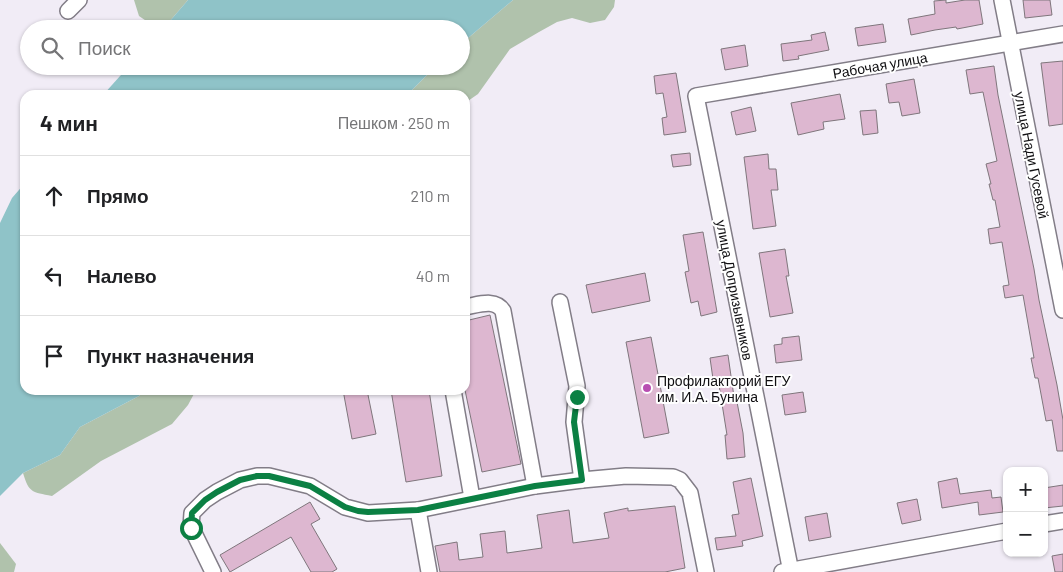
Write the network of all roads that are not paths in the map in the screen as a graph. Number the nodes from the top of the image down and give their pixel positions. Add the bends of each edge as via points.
1 (78, 0) edge
2 (1002, 0) edge
3 (68, 11) dead end
4 (1063, 34) edge
5 (1010, 43) junction
6 (696, 96) joint
7 (560, 302) dead end
8 (470, 306) edge
9 (1063, 310) edge
10 (454, 395) edge
11 (582, 480) junction
12 (535, 486) junction
13 (472, 498) junction
14 (418, 510) junction
15 (1063, 521) edge
16 (1048, 523) edge
17 (1003, 532) edge
18 (213, 572) edge
19 (428, 572) edge
20 (706, 572) edge
21 (788, 572) edge

1 - 3 street
2 - 5 street, улица Нади Гусевой
4 - 5 street, Рабочая улица
5 - 6 street, Рабочая улица
5 - 9 street, улица Нади Гусевой
6 - 21 street, улица Допризывников
7 - 11 street via 577,386 574,422
8 - 12 street via 493,303 503,311
10 - 13 street
11 - 12 street
11 - 20 street via 626,476 680,480 690,493
12 - 13 street
13 - 14 street
14 - 18 street via 358,511 310,486 269,476 240,480 205,500 192,513 191,528
14 - 19 street
15 - 16 street
17 - 21 street

